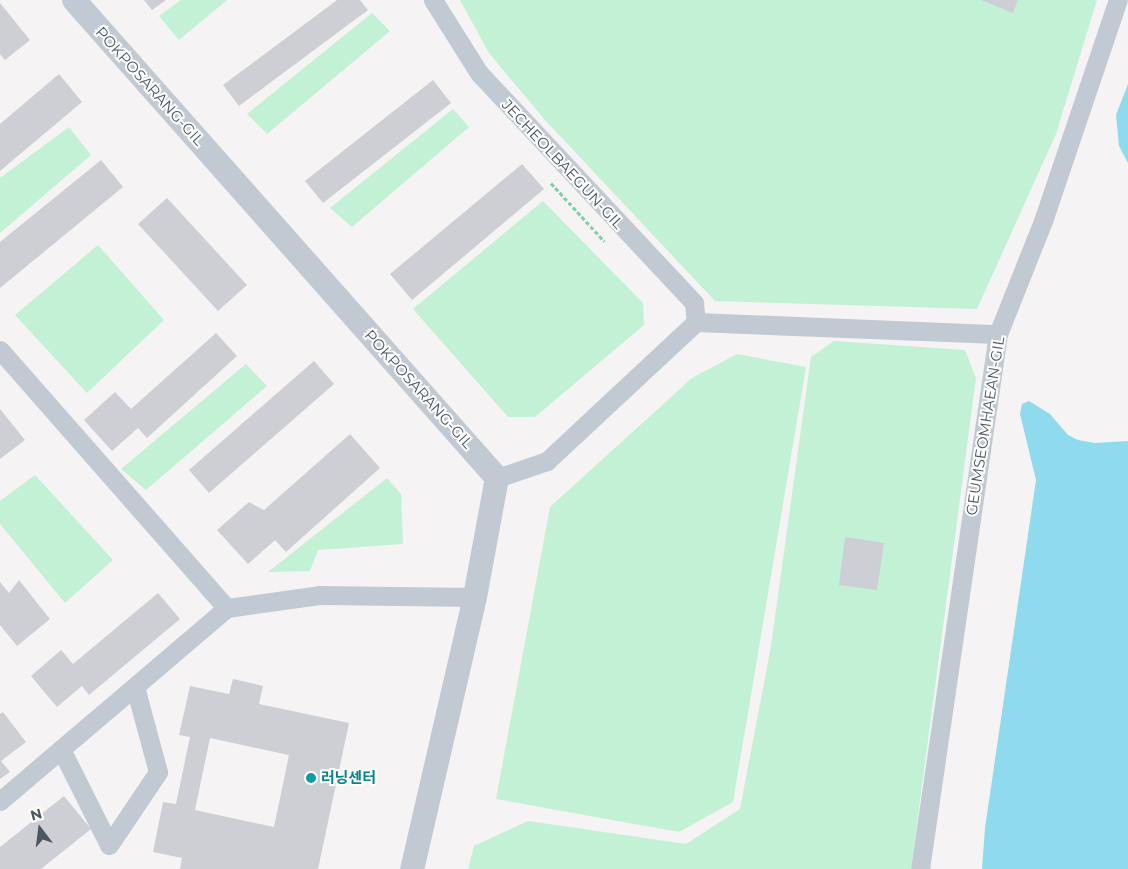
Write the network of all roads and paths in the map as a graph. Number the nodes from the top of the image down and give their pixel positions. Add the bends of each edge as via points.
1 (74, 0) edge
2 (433, 0) edge
3 (1118, 0) edge
4 (696, 322) junction
5 (998, 334) junction
6 (0, 350) edge
7 (497, 478) junction
8 (475, 597) junction
9 (227, 608) junction
10 (135, 687) junction
11 (61, 749) junction
12 (0, 801) edge
13 (412, 869) edge
14 (920, 869) edge

1 - 7 street, POKPOSARANG-GIL
2 - 4 street, JECHEOLBAEGUN-GIL via 479,73 694,302
3 - 5 street, GEUMSEOMHAEAN-GIL via 1043,221
4 - 5 street
4 - 7 street via 547,461
5 - 14 street, GEUMSEOMHAEAN-GIL
6 - 9 street
7 - 8 street
8 - 9 street via 319,595
8 - 13 street
9 - 10 street
10 - 11 street
10 - 11 street via 158,772 109,845
11 - 12 street

